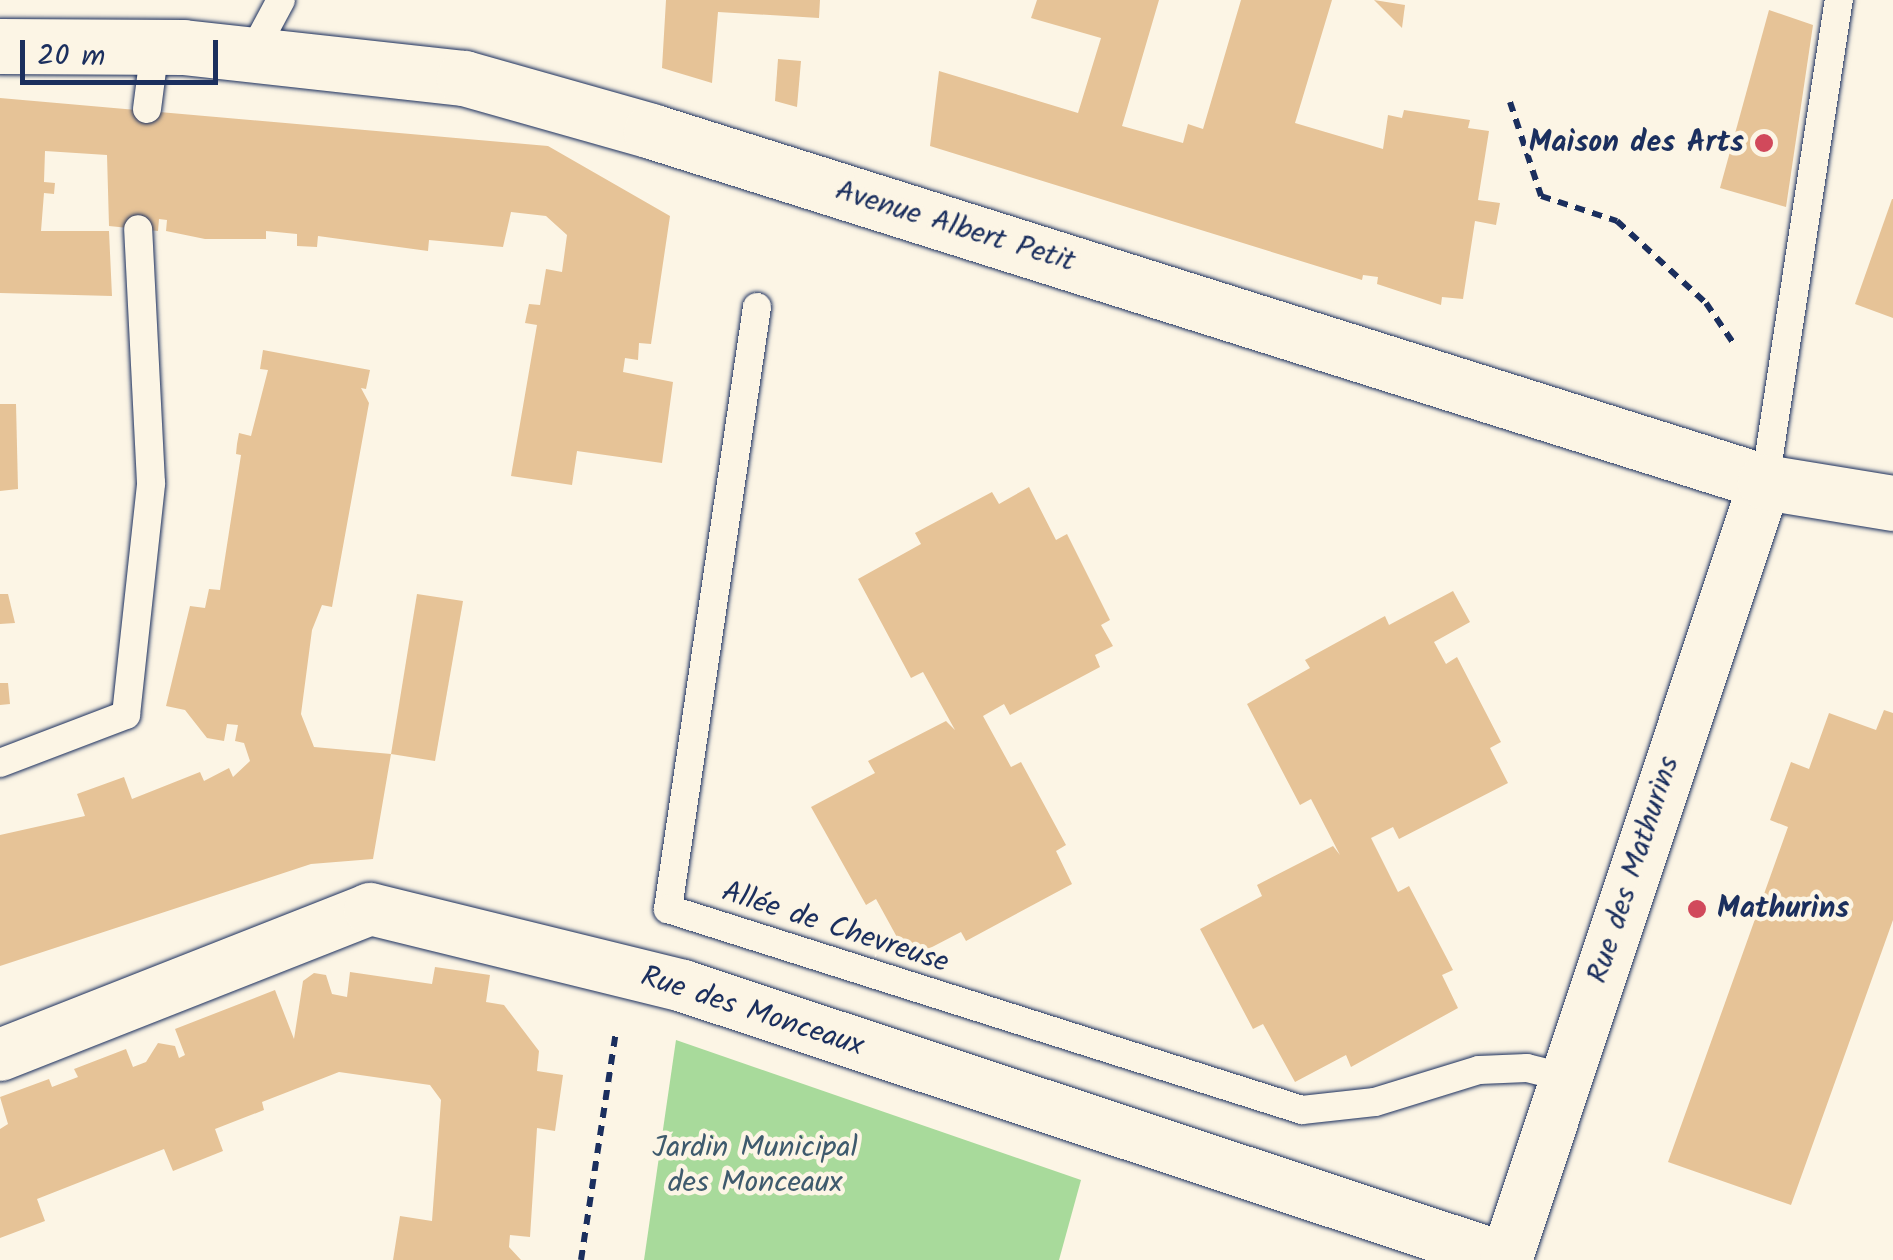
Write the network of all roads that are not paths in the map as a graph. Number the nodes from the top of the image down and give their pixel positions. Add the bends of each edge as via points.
1 (280, 0) edge
2 (1840, 0) edge
3 (0, 46) edge
4 (155, 47) junction
5 (252, 54) junction
6 (146, 109) dead end
7 (138, 229) dead end
8 (757, 307) dead end
9 (1765, 482) junction
10 (1893, 504) edge
11 (0, 763) edge
12 (0, 1056) edge
13 (1567, 1078) junction
14 (1506, 1260) edge

1 - 5 lane
2 - 9 lane
3 - 4 main road, Avenue Albert Petit
4 - 5 main road, Avenue Albert Petit
4 - 6 lane
5 - 9 main road, Avenue Albert Petit via 464,78
7 - 11 lane via 152,483 126,715
8 - 13 lane, Allée de Chevreuse via 668,908 1302,1110 1375,1102 1478,1070 1528,1068
9 - 10 main road, Avenue Albert Petit
9 - 13 street, Rue des Mathurins
12 - 14 street, Rue des Monceaux via 370,908 625,972
13 - 14 street, Rue des Mathurins

